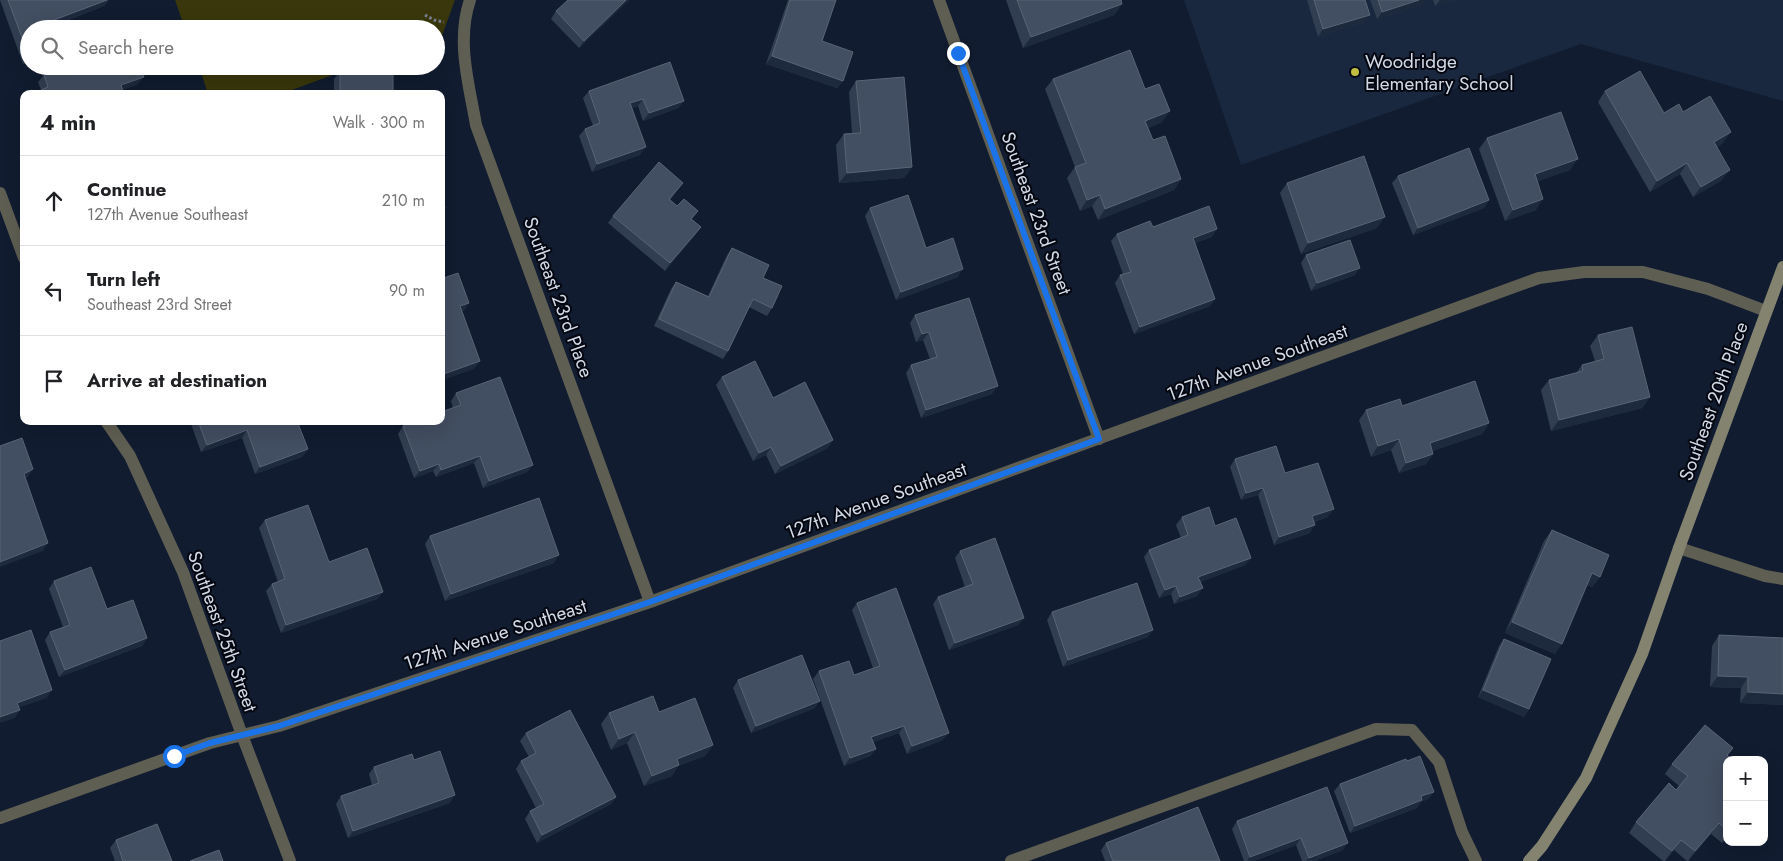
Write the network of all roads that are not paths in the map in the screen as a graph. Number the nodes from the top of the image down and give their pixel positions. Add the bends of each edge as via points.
1 (470, 0) edge
2 (939, 0) edge
3 (0, 193) edge
4 (20, 247) edge
5 (1783, 267) edge
6 (1766, 312) junction
7 (109, 425) edge
8 (1099, 439) junction
9 (1679, 548) junction
10 (1783, 579) edge
11 (650, 602) junction
12 (242, 735) junction
13 (0, 818) edge
14 (290, 861) edge
15 (1011, 861) edge
16 (1476, 861) edge
17 (1529, 861) edge

1 - 11 street, Southeast 23rd Place via 463,46 476,125
2 - 8 street, Southeast 23rd Street
3 - 4 street
5 - 6 street, Southeast 20th Place
6 - 8 street, 127th Avenue Southeast via 1708,289 1643,272 1584,272 1539,278
6 - 9 street, Southeast 20th Place
7 - 12 street, Southeast 25th Street via 130,456 183,572
8 - 11 street, 127th Avenue Southeast
9 - 10 street
9 - 17 street, Southeast 20th Place via 1642,654 1586,778
11 - 12 street, 127th Avenue Southeast via 279,726
12 - 13 street, 127th Avenue Southeast via 210,743
12 - 14 street, Southeast 25th Street
15 - 16 street via 1376,730 1412,730 1439,762 1462,832

